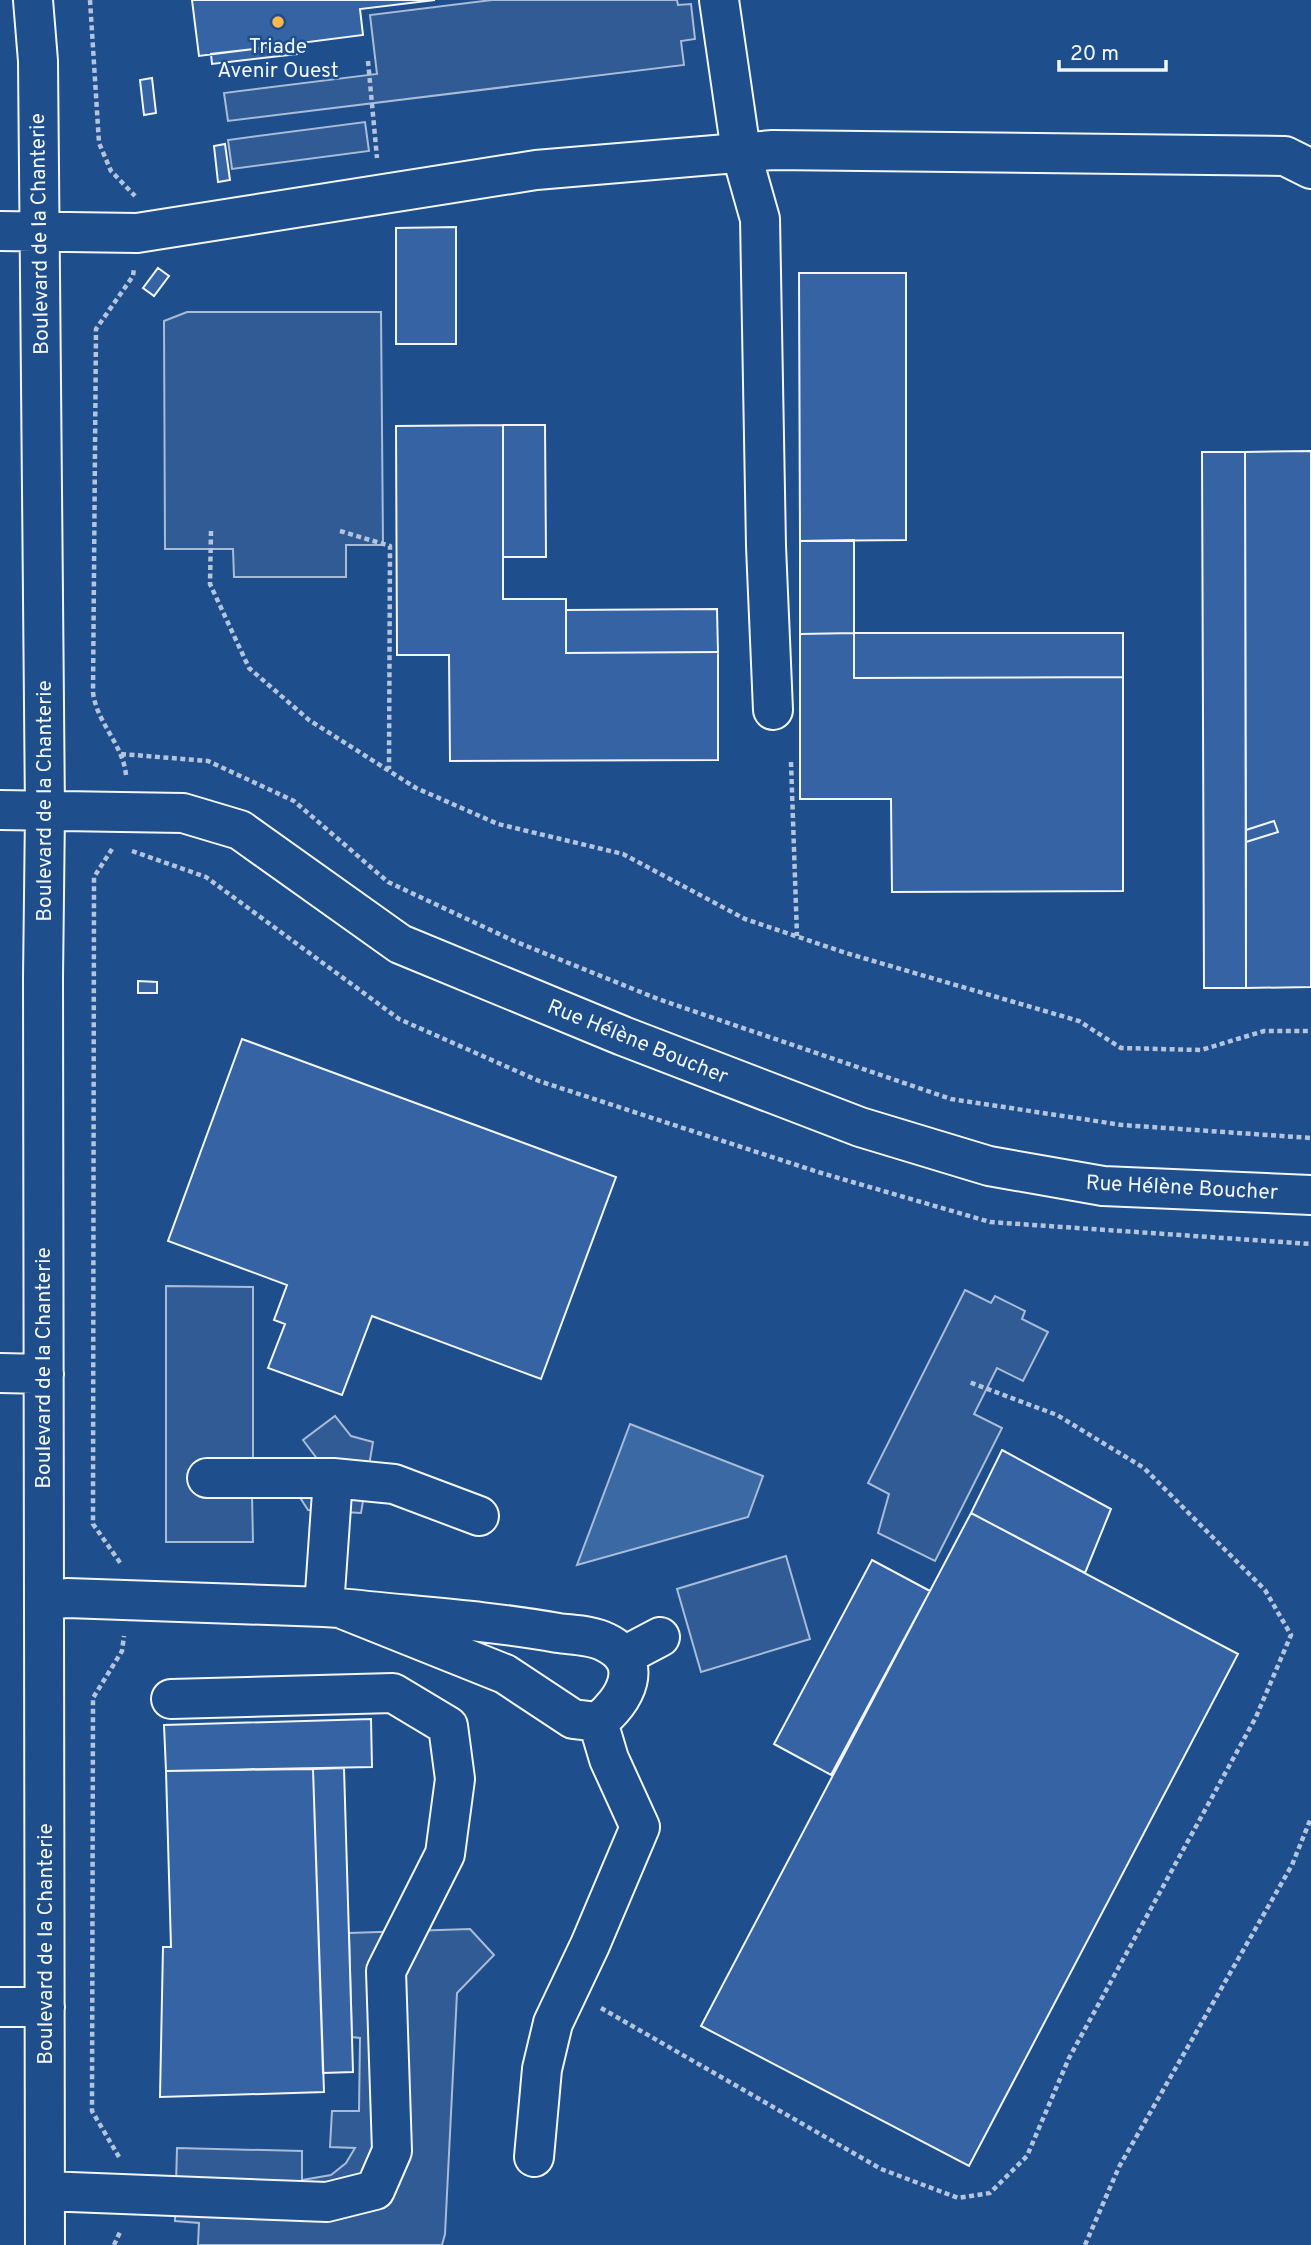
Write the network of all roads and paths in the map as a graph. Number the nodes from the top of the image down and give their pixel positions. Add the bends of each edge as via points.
1 (33, 0) edge
2 (90, 0) edge
3 (719, 0) edge
4 (368, 61) dead end
5 (741, 152) junction
6 (1311, 169) edge
7 (381, 193) junction
8 (0, 231) edge
9 (39, 231) junction
10 (137, 233) junction
11 (211, 531) dead end
12 (340, 531) dead end
13 (773, 710) dead end
14 (791, 762) dead end
15 (389, 770) junction
16 (0, 810) edge
17 (46, 812) junction
18 (115, 845) dead end
19 (797, 936) junction
20 (1311, 1031) edge
21 (1311, 1138) edge
22 (1311, 1195) edge
23 (0, 1373) edge
24 (44, 1374) junction
25 (969, 1382) dead end
26 (207, 1478) dead end
27 (333, 1478) junction
28 (478, 1516) dead end
29 (122, 1571) dead end
30 (44, 1601) junction
31 (332, 1607) junction
32 (125, 1627) dead end
33 (660, 1637) dead end
34 (624, 1656) junction
35 (171, 1699) dead end
36 (598, 1722) junction
37 (1311, 1818) edge
38 (573, 1980) junction
39 (0, 2007) edge
40 (45, 2007) junction
41 (534, 2157) dead end
42 (45, 2191) junction
43 (124, 2196) junction
44 (45, 2245) edge
45 (114, 2245) edge
46 (1086, 2245) edge

1 - 9 street, Boulevard de la Chanterie
2 - 10 path via 99,143 111,171 135,194
3 - 5 street
4 - 7 path
5 - 6 street via 1285,156
5 - 7 street via 536,170
5 - 13 street via 760,219
7 - 10 street
8 - 9 street
9 - 10 street
9 - 17 street, Boulevard de la Chanterie
10 - 21 path via 133,276 96,329 92,682 94,705 121,754 208,761 294,801 388,882 514,941 658,999 951,1099 1122,1125
11 - 15 path via 210,584 249,668 309,720
12 - 15 path via 390,546
14 - 19 path
15 - 19 path via 416,788 498,824 623,854 745,919
16 - 17 street, Rue Hélène Boucher
17 - 22 street, Rue Hélène Boucher via 183,813 240,830 400,943 623,1036 898,1139 989,1166 1103,1186
17 - 24 street, Boulevard de la Chanterie
18 - 29 path via 94,877 93,1524 120,1559
19 - 20 path via 1079,1021 1121,1048 1201,1050 1264,1031
23 - 24 street
24 - 30 street, Boulevard de la Chanterie
25 - 38 path via 1057,1415 1144,1468 1265,1590 1291,1634 1256,1717 1069,2058 1027,2156 990,2193 958,2198 881,2169 600,2008
26 - 27 street
27 - 28 street via 394,1484
27 - 31 street
30 - 31 street
30 - 40 street, Boulevard de la Chanterie
31 - 34 street via 542,1630 604,1641
31 - 36 street via 505,1674 573,1718
32 - 43 path via 122,1651 93,1698 92,2070 92,2111 123,2164
33 - 34 street
34 - 36 street via 629,1674 625,1692 617,1707
35 - 43 street via 393,1693 448,1726 455,1779 445,1854 386,1971 392,2151 375,2190 327,2202
36 - 38 street via 609,1759 640,1827
37 - 46 path via 1292,1865 1119,2167
38 - 41 street via 553,2022 542,2068
39 - 40 street
40 - 42 street, Boulevard de la Chanterie
42 - 43 street
42 - 44 street, Boulevard de la Chanterie
43 - 45 path via 125,2223

